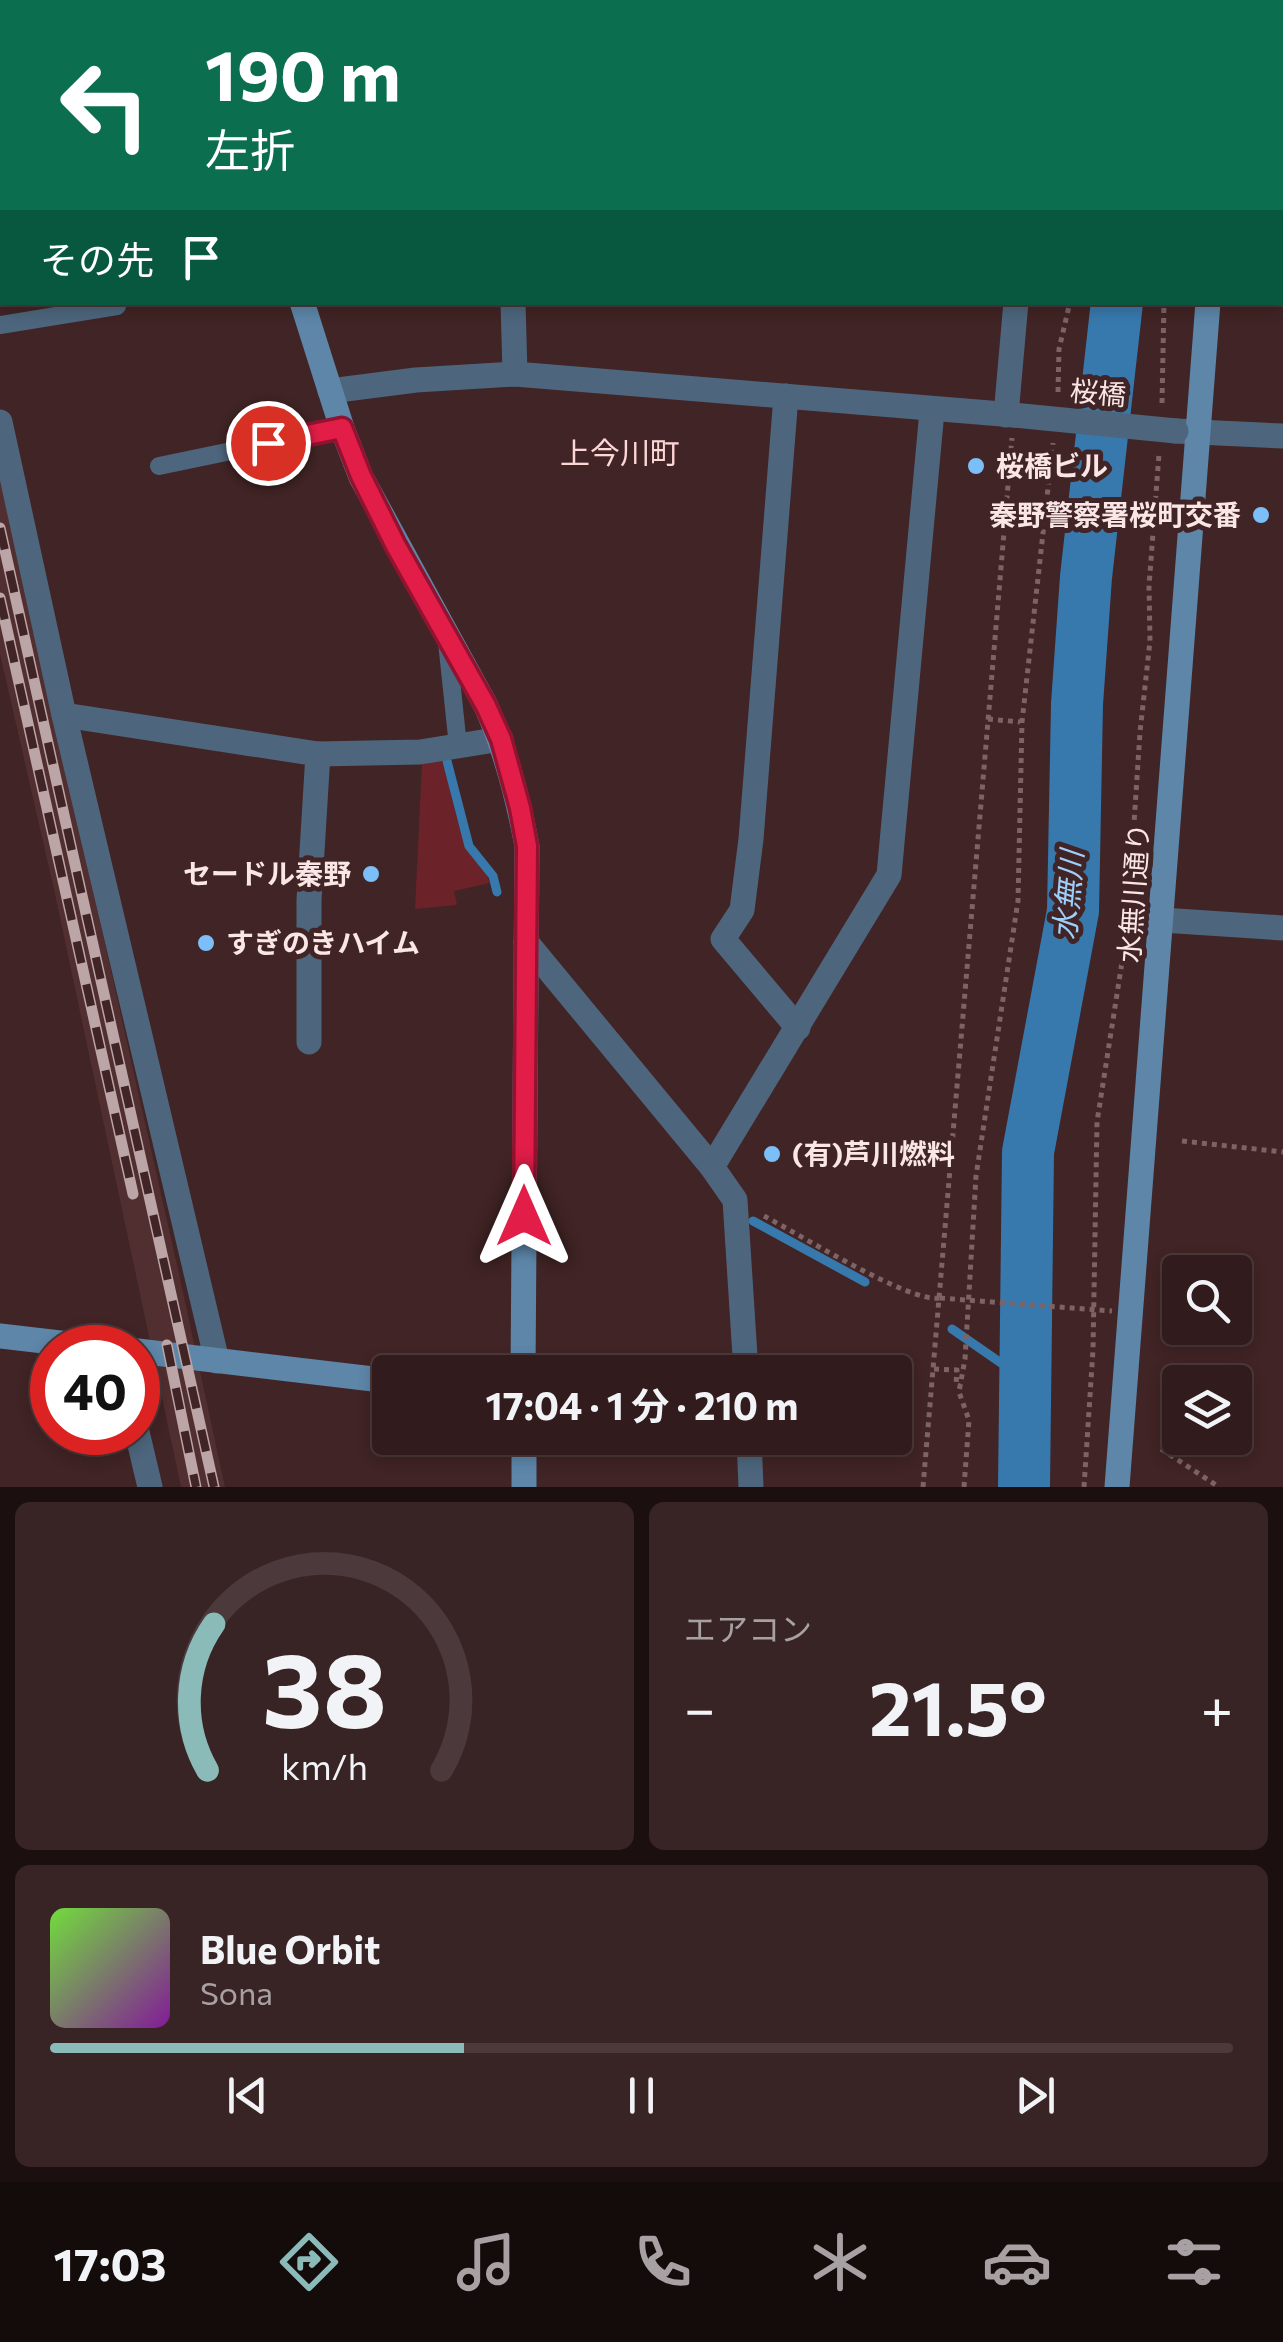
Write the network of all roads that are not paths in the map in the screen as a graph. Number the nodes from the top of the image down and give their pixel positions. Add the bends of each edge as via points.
1 (303, 305) edge
2 (513, 305) edge
3 (1016, 305) edge
4 (1207, 305) edge
5 (117, 306) dead end
6 (0, 325) edge
7 (515, 374) junction
8 (330, 392) junction
9 (786, 396) junction
10 (932, 411) junction
11 (1010, 415) junction
12 (0, 422) edge
13 (342, 428) junction
14 (1186, 432) junction
15 (1283, 436) edge
16 (159, 466) dead end
17 (446, 631) junction
18 (64, 715) junction
19 (501, 739) junction
20 (458, 746) junction
21 (318, 754) junction
22 (1162, 920) junction
23 (1283, 928) edge
24 (526, 942) junction
25 (798, 1028) junction
26 (310, 1042) dead end
27 (712, 1167) junction
28 (0, 1336) edge
29 (30, 1339) edge
30 (160, 1355) edge
31 (524, 1355) edge
32 (745, 1355) edge
33 (217, 1361) junction
34 (372, 1378) edge
35 (142, 1455) edge
36 (524, 1455) edge
37 (750, 1455) edge
38 (150, 1487) edge
39 (524, 1487) edge
40 (751, 1487) edge
41 (1117, 1487) edge

1 - 8 street
2 - 7 street
3 - 11 street
4 - 14 street, 水無川通り
5 - 6 lane
7 - 8 street, 桜橋
7 - 9 street, 桜橋
8 - 13 street
9 - 10 street, 桜橋
9 - 25 street via 751,839 742,910 723,939
10 - 11 street, 桜橋
10 - 25 street via 889,875
11 - 14 street, 桜橋, bridge
12 - 18 street
13 - 16 lane
13 - 17 street via 396,546
14 - 15 street, 桜橋
14 - 22 street, 水無川通り
17 - 19 street
17 - 20 lane
18 - 21 street
18 - 33 street
19 - 20 street
19 - 24 street via 527,846
20 - 21 street
21 - 26 street
22 - 23 street
22 - 41 street, 水無川通り
24 - 27 street
24 - 31 street
25 - 27 street
27 - 32 street via 735,1200
28 - 29 street
30 - 33 street
33 - 34 street
35 - 38 street
36 - 39 street
37 - 40 street

